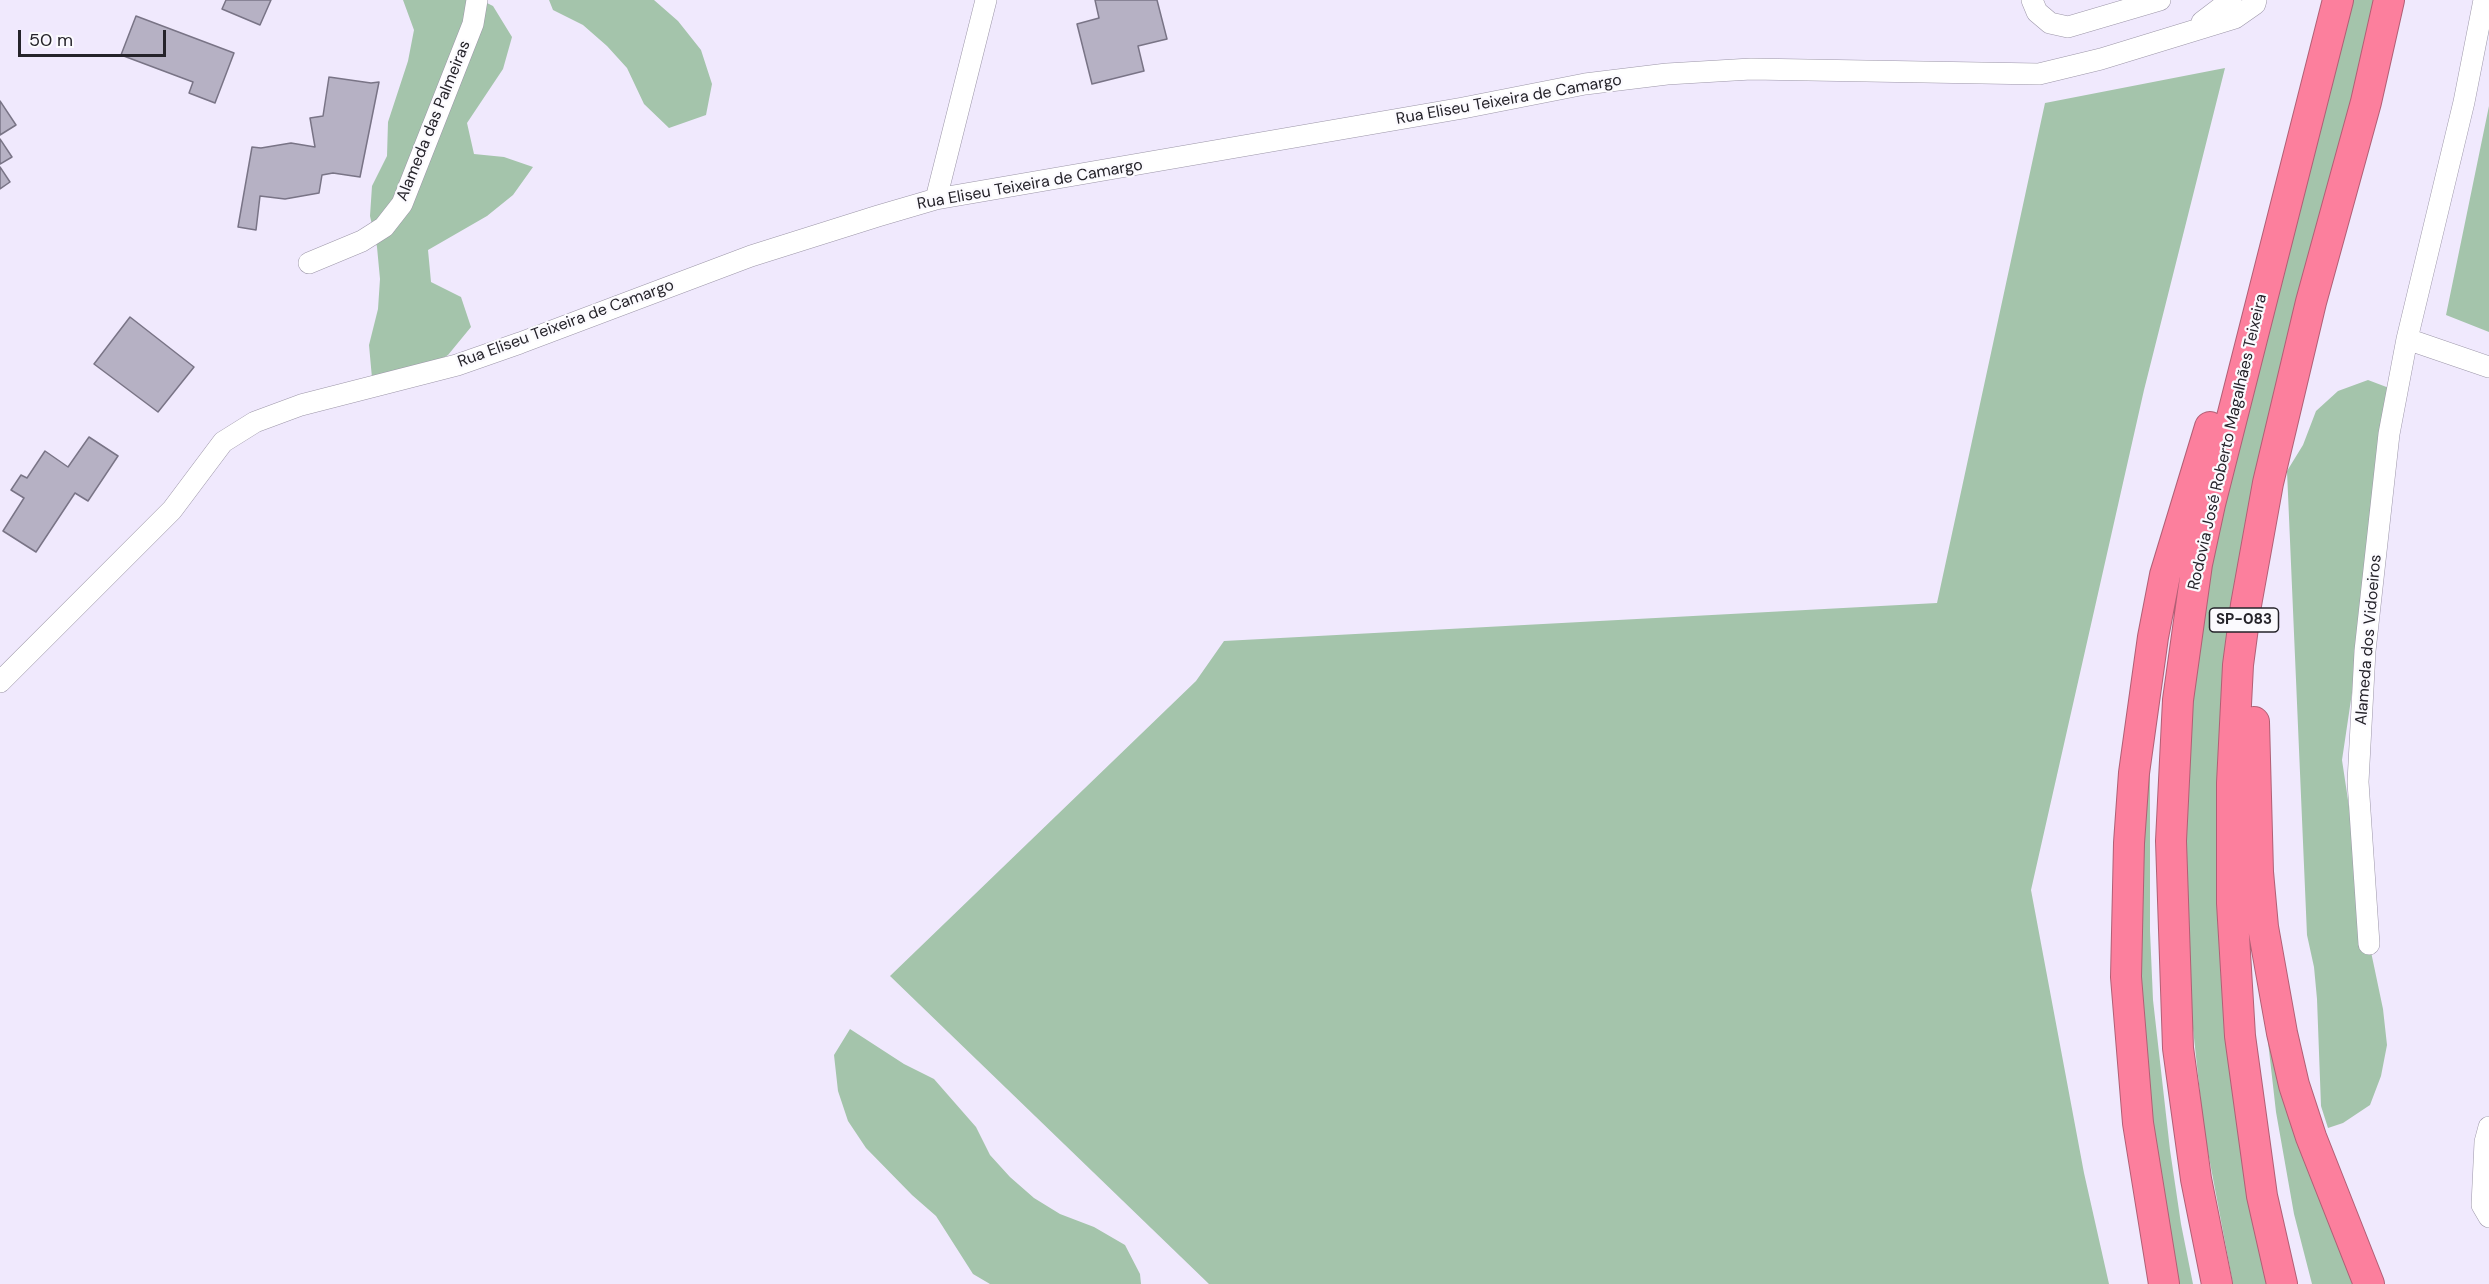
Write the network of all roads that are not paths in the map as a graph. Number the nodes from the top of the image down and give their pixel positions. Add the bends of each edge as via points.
1 (477, 0) edge
2 (986, 0) edge
3 (2032, 0) edge
4 (2160, 0) edge
5 (2231, 0) edge
6 (2256, 0) edge
7 (2338, 0) edge
8 (2389, 0) edge
9 (2484, 0) edge
10 (2192, 30) junction
11 (2319, 77) junction
12 (936, 199) junction
13 (309, 263) dead end
14 (2407, 339) junction
15 (2489, 367) edge
16 (2280, 433) junction
17 (0, 682) edge
18 (2369, 944) dead end
19 (2489, 1127) edge
20 (2489, 1217) edge
21 (2164, 1284) edge
22 (2217, 1284) edge
23 (2283, 1284) edge
24 (2369, 1284) edge

1 - 13 street, Alameda das Palmeiras via 473,24 402,204 384,227 362,241
2 - 12 street
3 - 4 street via 2037,12 2050,23 2068,27
5 - 10 street
6 - 10 street, Rua Eliseu Teixeira de Camargo via 2235,18
7 - 11 highway, Rodovia José Roberto Magalhães Teixeira / SP-083
8 - 16 highway, SP-083
9 - 14 street, Alameda dos Vidoeiros via 2464,102
10 - 12 street, Rua Eliseu Teixeira de Camargo via 2039,74 1751,69 1585,84
11 - 21 highway via 2165,575 2142,710 2129,843 2127,977 2138,1123
11 - 22 highway, Rodovia José Roberto Magalhães Teixeira / SP-083 via 2210,504 2197,564 2178,700 2171,841 2178,1048 2196,1179
12 - 17 street, Rua Eliseu Teixeira de Camargo via 751,256 457,365 368,380 255,422 223,442 172,510
14 - 15 street
14 - 18 street, Alameda dos Vidoeiros via 2389,434 2365,651 2358,782
16 - 23 highway, SP-083 via 2258,534 2238,665 2232,783 2232,903 2240,1036 2262,1196
16 - 24 highway via 2254,703 2255,819 2263,927 2295,1085 2331,1191
19 - 20 street via 2482,1205

